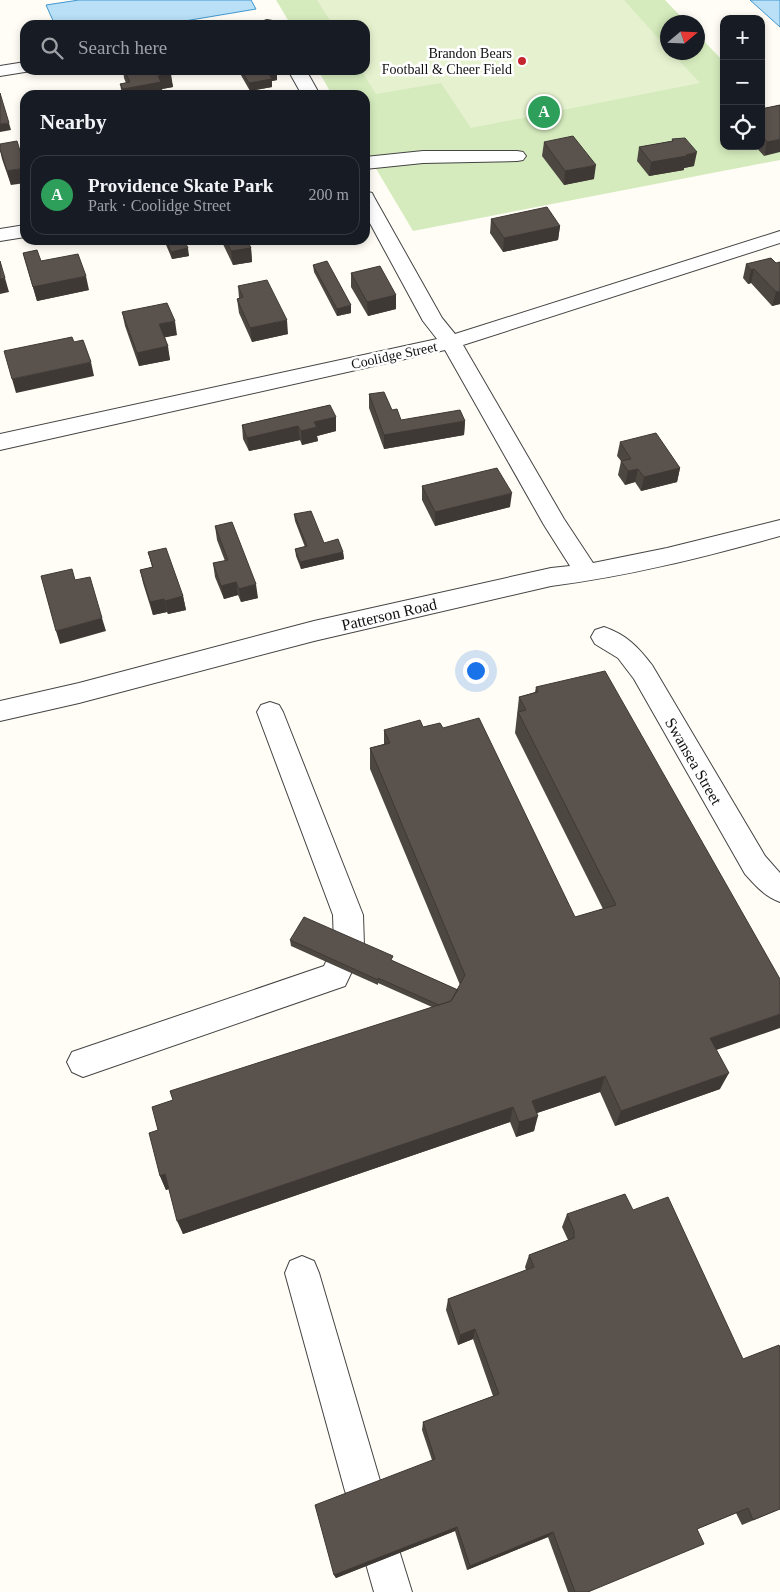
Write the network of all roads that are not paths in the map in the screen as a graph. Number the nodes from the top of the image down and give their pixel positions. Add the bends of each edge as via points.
1 (20, 68) edge
2 (0, 71) edge
3 (300, 75) edge
4 (308, 90) edge
5 (517, 156) dead end
6 (370, 162) edge
7 (370, 206) edge
8 (20, 232) edge
9 (0, 235) edge
10 (780, 237) edge
11 (451, 342) junction
12 (0, 442) edge
13 (780, 528) edge
14 (588, 573) junction
15 (604, 637) dead end
16 (0, 711) edge
17 (270, 712) dead end
18 (780, 889) edge
19 (83, 1062) dead end
20 (302, 1273) dead end
21 (364, 1490) edge

1 - 2 street
3 - 4 street
5 - 6 street via 423,157
7 - 11 street via 432,321
8 - 9 street
10 - 11 street, Coolidge Street
11 - 12 street, Coolidge Street
11 - 14 street via 556,525
13 - 14 street, Patterson Road via 659,560
14 - 16 street, Patterson Road via 551,577 314,631
15 - 18 street, Swansea Street via 626,651 643,672 755,865
17 - 19 street via 348,915 349,946 334,976
20 - 21 street

